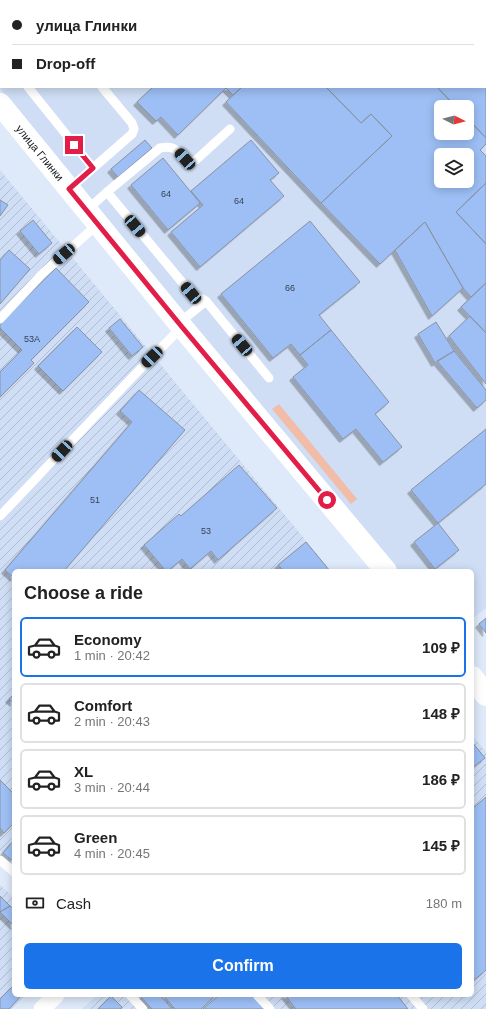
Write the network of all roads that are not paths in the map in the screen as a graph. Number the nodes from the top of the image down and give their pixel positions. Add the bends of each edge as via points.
1 (29, 88) edge
2 (103, 88) edge
3 (0, 104) edge
4 (230, 129) dead end
5 (93, 168) junction
6 (69, 189) junction
7 (108, 192) junction
8 (92, 217) junction
9 (206, 301) junction
10 (0, 320) edge
11 (181, 325) junction
12 (269, 378) dead end
13 (0, 516) edge
14 (384, 569) edge
15 (474, 680) edge
16 (486, 695) edge
17 (0, 860) edge
18 (12, 870) edge
19 (54, 997) edge
20 (132, 997) edge
21 (260, 997) edge
22 (412, 997) edge
23 (42, 1009) edge
24 (143, 1009) edge
25 (270, 1009) edge
26 (423, 1009) edge

1 - 5 lane
2 - 5 lane via 132,123 134,129 132,134
3 - 6 main road, улица Глинки
4 - 7 lane via 196,160 190,162 174,148 160,148
5 - 6 lane
6 - 8 main road, улица Глинки
7 - 8 lane
7 - 9 lane via 191,293
8 - 10 lane
8 - 11 main road, улица Глинки
9 - 11 lane
9 - 12 lane
11 - 13 lane
11 - 14 main road, улица Глинки
15 - 16 main road
17 - 18 lane
19 - 23 street
20 - 24 lane
21 - 25 lane
22 - 26 lane

